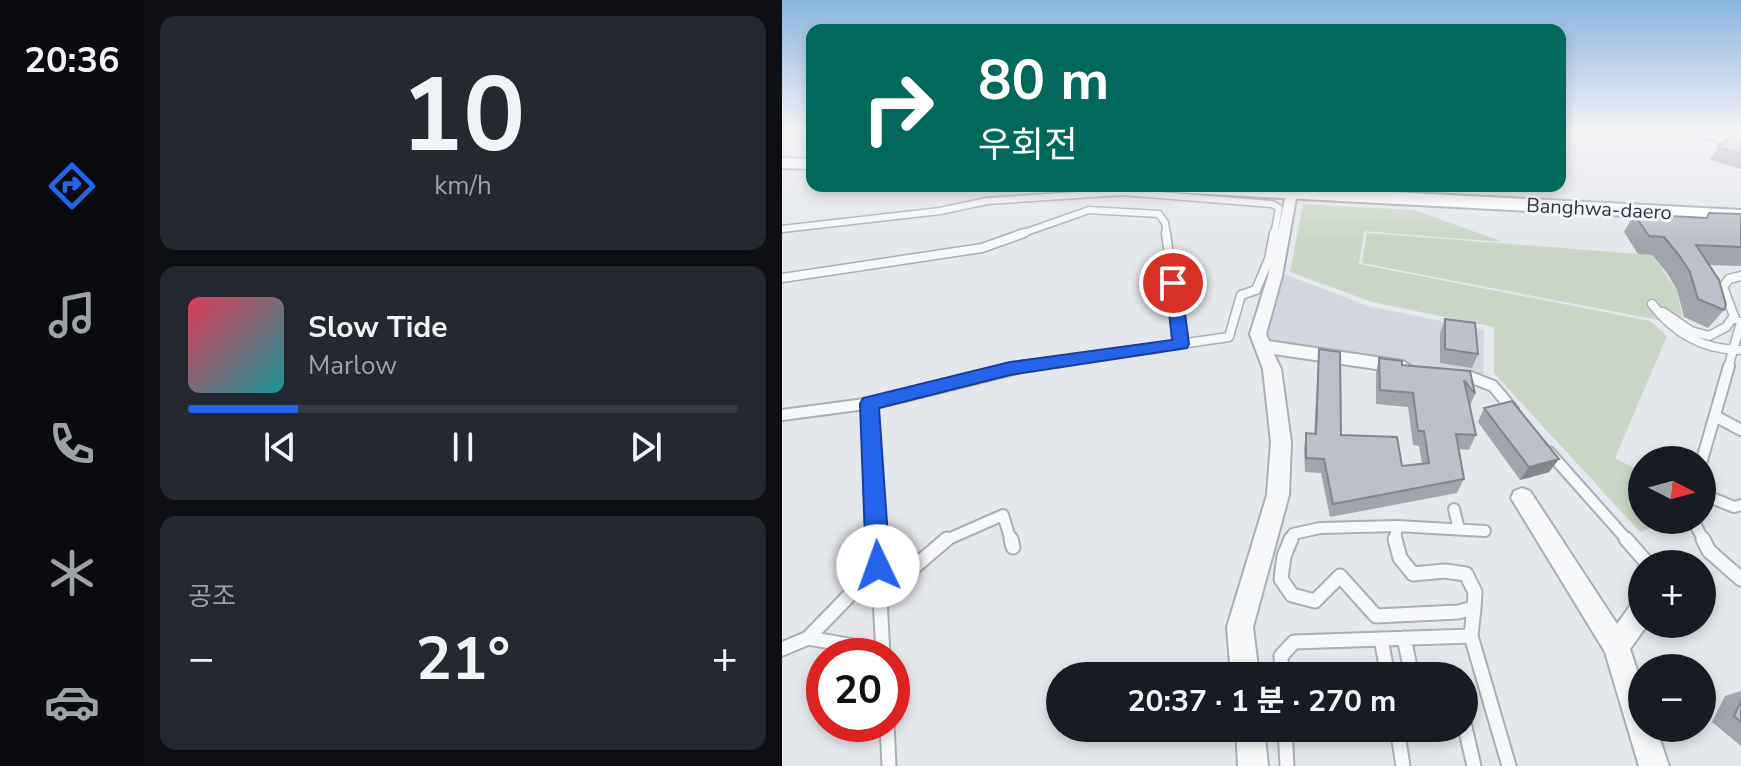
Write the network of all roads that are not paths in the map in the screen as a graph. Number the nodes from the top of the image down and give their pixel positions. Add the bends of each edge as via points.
1 (1274, 192) edge
2 (1484, 192) edge
3 (1291, 193) junction
4 (1741, 205) edge
5 (1741, 216) edge
6 (782, 229) edge
7 (1741, 276) edge
8 (782, 278) edge
9 (1738, 322) edge
10 (1717, 335) junction
11 (1181, 344) junction
12 (1263, 346) junction
13 (1737, 351) edge
14 (1425, 371) edge
15 (1462, 376) edge
16 (869, 404) junction
17 (782, 415) edge
18 (1715, 416) junction
19 (1521, 419) edge
20 (1741, 430) edge
21 (1540, 441) edge
22 (1706, 446) edge
23 (1522, 498) dead end
24 (1716, 500) edge
25 (1741, 505) edge
26 (1454, 509) dead end
27 (1397, 526) junction
28 (1459, 529) junction
29 (1485, 531) dead end
30 (1700, 534) edge
31 (1013, 547) dead end
32 (1636, 550) edge
33 (878, 566) junction
34 (1741, 579) edge
35 (880, 596) junction
36 (1474, 608) junction
37 (1628, 630) edge
38 (1471, 636) junction
39 (808, 638) edge
40 (882, 638) edge
41 (1404, 638) junction
42 (806, 639) edge
43 (1381, 639) junction
44 (1616, 646) junction
45 (782, 649) edge
46 (1244, 662) edge
47 (1281, 662) edge
48 (1385, 662) edge
49 (1409, 662) edge
50 (888, 742) edge
51 (1251, 742) edge
52 (1286, 742) edge
53 (1399, 742) edge
54 (1468, 742) edge
55 (889, 766) edge
56 (1253, 766) edge
57 (1287, 766) edge
58 (1403, 766) edge
59 (1474, 766) edge
60 (1509, 766) edge
61 (1654, 766) edge

1 - 3 main road, Banghwa-daero
2 - 4 main road, Banghwa-daero
3 - 5 main road, Banghwa-daero
3 - 12 street via 1258,334
6 - 11 lane via 987,201 1123,192 1279,208 1269,259 1256,290 1241,295 1229,337
7 - 9 lane via 1723,287
8 - 11 lane via 982,248 1089,210 1147,211 1159,214 1165,223
9 - 10 lane
9 - 13 lane
10 - 13 lane
10 - 13 lane via 1690,332 1652,304 1676,332 1715,349
11 - 16 lane via 1010,368
12 - 14 street
12 - 46 street via 1272,369 1281,442 1278,495 1240,627
13 - 18 lane
15 - 19 lane via 1493,386
16 - 17 lane
16 - 33 lane
18 - 20 lane
18 - 22 lane
21 - 32 lane
23 - 44 street
24 - 25 lane
26 - 28 lane
27 - 28 lane
27 - 36 lane via 1392,539 1398,559 1413,574 1448,568 1466,574 1475,592
27 - 36 lane via 1293,534 1281,579 1292,595 1315,601 1340,576 1376,616
28 - 29 lane
30 - 34 lane via 1709,551
31 - 35 lane via 1003,515 949,537
33 - 35 lane
33 - 39 lane
35 - 40 lane
36 - 38 lane
37 - 44 street
38 - 41 lane
38 - 60 lane
41 - 43 lane
41 - 49 lane
42 - 45 lane
43 - 47 lane via 1294,642
43 - 48 lane
44 - 61 street
50 - 55 lane
51 - 56 street
52 - 57 lane
53 - 58 lane
54 - 59 lane

